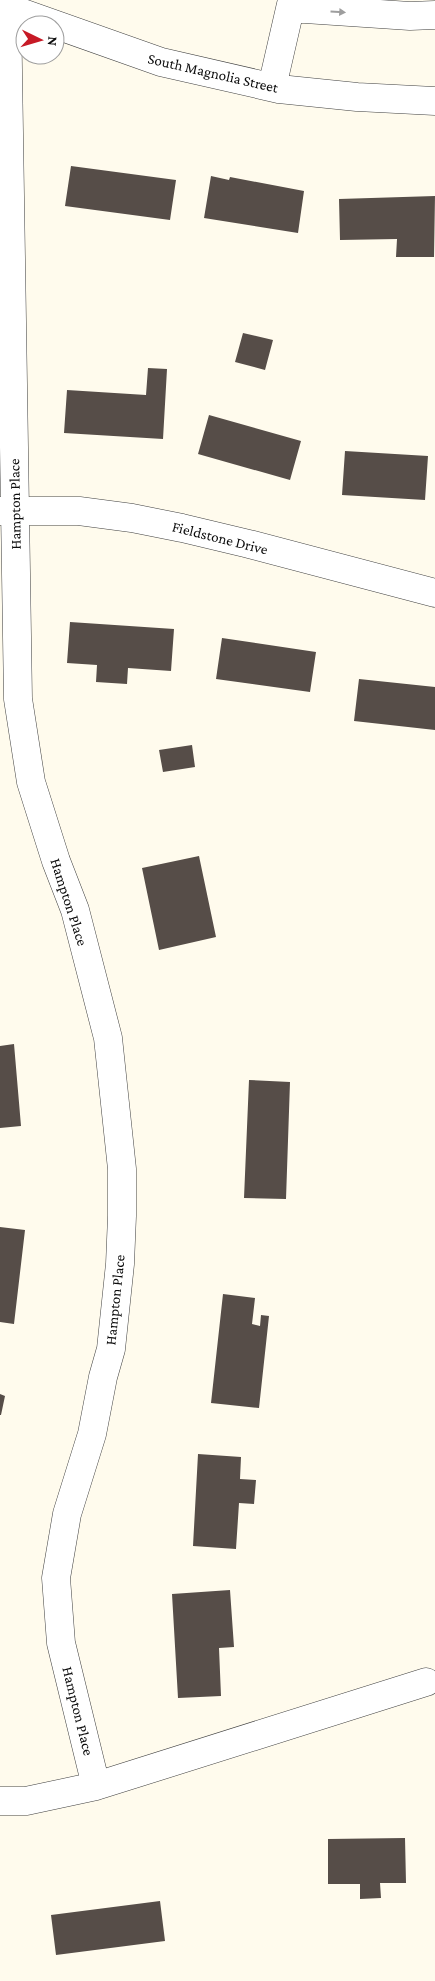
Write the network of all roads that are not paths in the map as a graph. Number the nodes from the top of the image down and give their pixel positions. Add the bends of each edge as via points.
1 (291, 4) edge
2 (3, 6) edge
3 (435, 15) edge
4 (272, 87) junction
5 (435, 101) edge
6 (8, 510) edge
7 (435, 593) edge
8 (426, 1682) dead end
9 (96, 1786) junction
10 (0, 1800) edge

1 -> 3 street via 410,16
1 - 4 street
2 - 4 street, South Magnolia Street via 160,62
2 - 6 street, Hampton Place
4 - 5 street, South Magnolia Street via 357,97
6 - 7 street, Fieldstone Drive via 79,511 132,518
6 - 9 street, Hampton Place via 18,699 31,782 75,910 108,1038 122,1169 120,1254 111,1349 92,1434 67,1514 56,1578 62,1643
8 - 9 street
9 - 10 street via 26,1801

